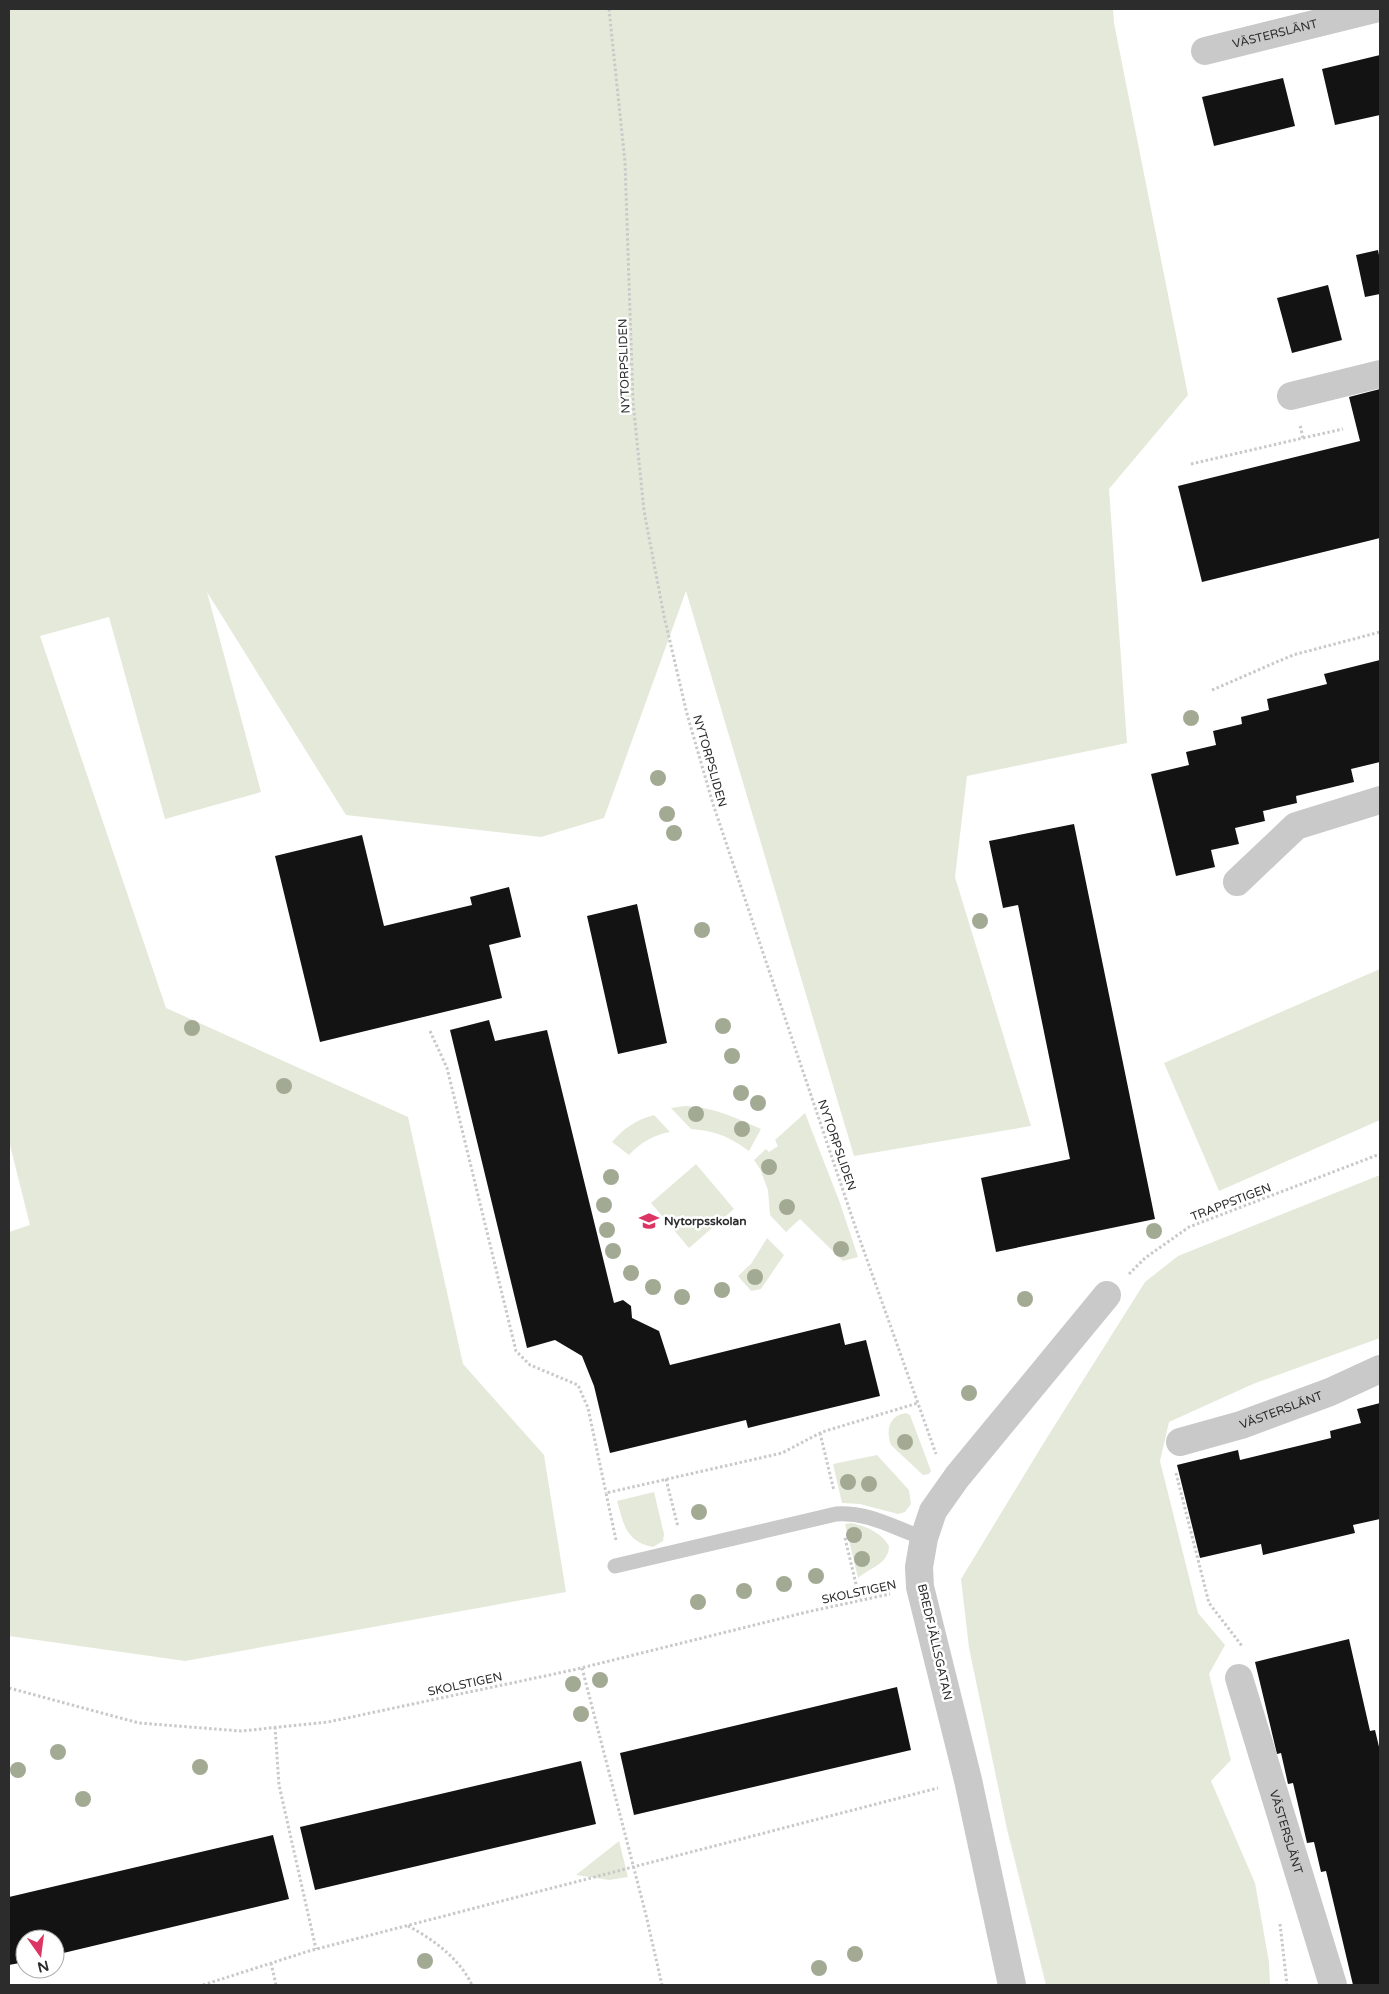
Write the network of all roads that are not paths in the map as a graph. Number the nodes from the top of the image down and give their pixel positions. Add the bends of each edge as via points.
1 (1375, 9) edge
2 (1205, 51) dead end
3 (1380, 374) edge
4 (1292, 396) road end
5 (1380, 800) edge
6 (1237, 882) dead end
7 (1107, 1296) road end
8 (1380, 1369) edge
9 (1180, 1442) road end
10 (924, 1538) junction
11 (618, 1565) road end
12 (1239, 1678) road end
13 (1012, 1985) edge
14 (1333, 1985) edge

1 - 2 street, VÄSTERSLÄNT
3 - 4 street
5 - 6 street via 1296,826
7 - 10 street, BREDFJÄLLSGATAN via 957,1478 933,1511
8 - 9 street, VÄSTERSLÄNT via 1330,1392 1242,1425
10 - 11 lane via 862,1514 839,1514
10 - 13 street, BREDFJÄLLSGATAN via 918,1567 920,1587 968,1780
12 - 14 street, VÄSTERSLÄNT

